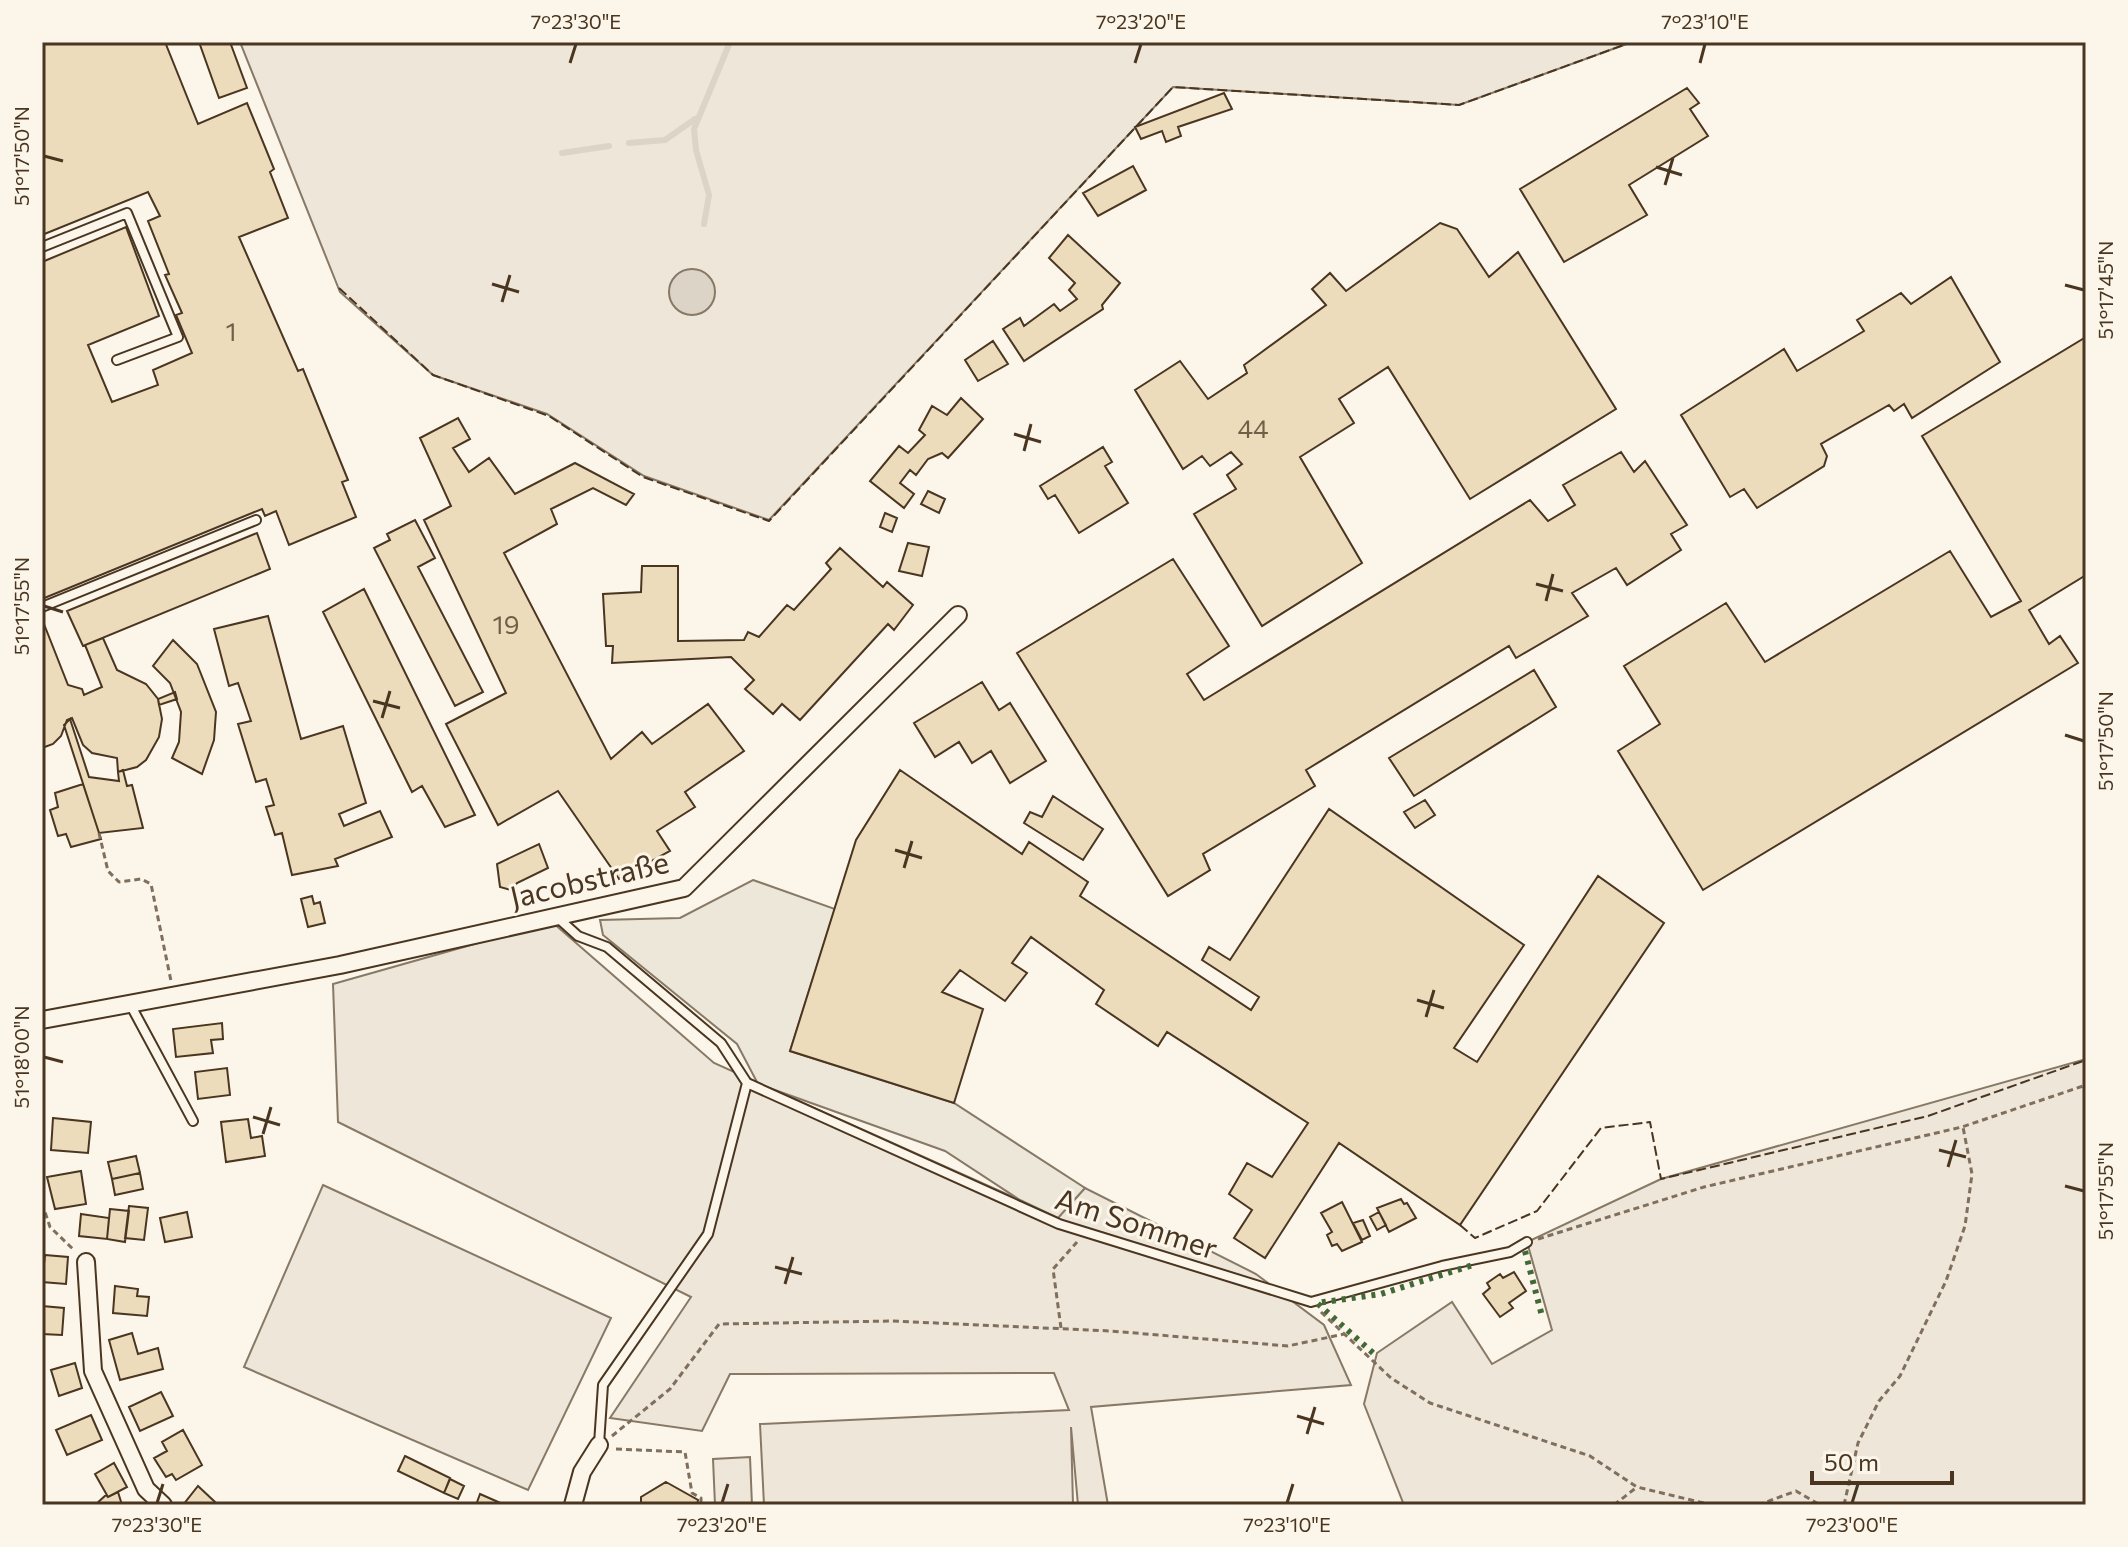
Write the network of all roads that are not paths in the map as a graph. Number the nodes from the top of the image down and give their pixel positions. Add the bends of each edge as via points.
1 (42, 247) edge
2 (117, 360) dead end
3 (256, 520) dead end
4 (42, 607) edge
5 (958, 615) dead end
6 (554, 914) junction
7 (130, 1004) junction
8 (42, 1020) edge
9 (747, 1083) junction
10 (193, 1121) dead end
11 (1527, 1242) road end
12 (86, 1262) road end
13 (598, 1446) joint
14 (163, 1505) edge
15 (573, 1505) edge

1 - 2 lane via 127,213 178,337
3 - 4 lane
5 - 6 street, Jacobstraße via 684,888
6 - 7 street, Jacobstraße via 340,965
6 - 9 lane via 578,936 607,947 721,1043
7 - 8 street, Jacobstraße
7 - 10 lane
9 - 11 lane, Am Sommer via 1085,1233 1311,1302 1510,1252
9 - 13 lane via 708,1234 603,1385
12 - 14 street via 93,1371 146,1489
13 - 15 street via 582,1472

